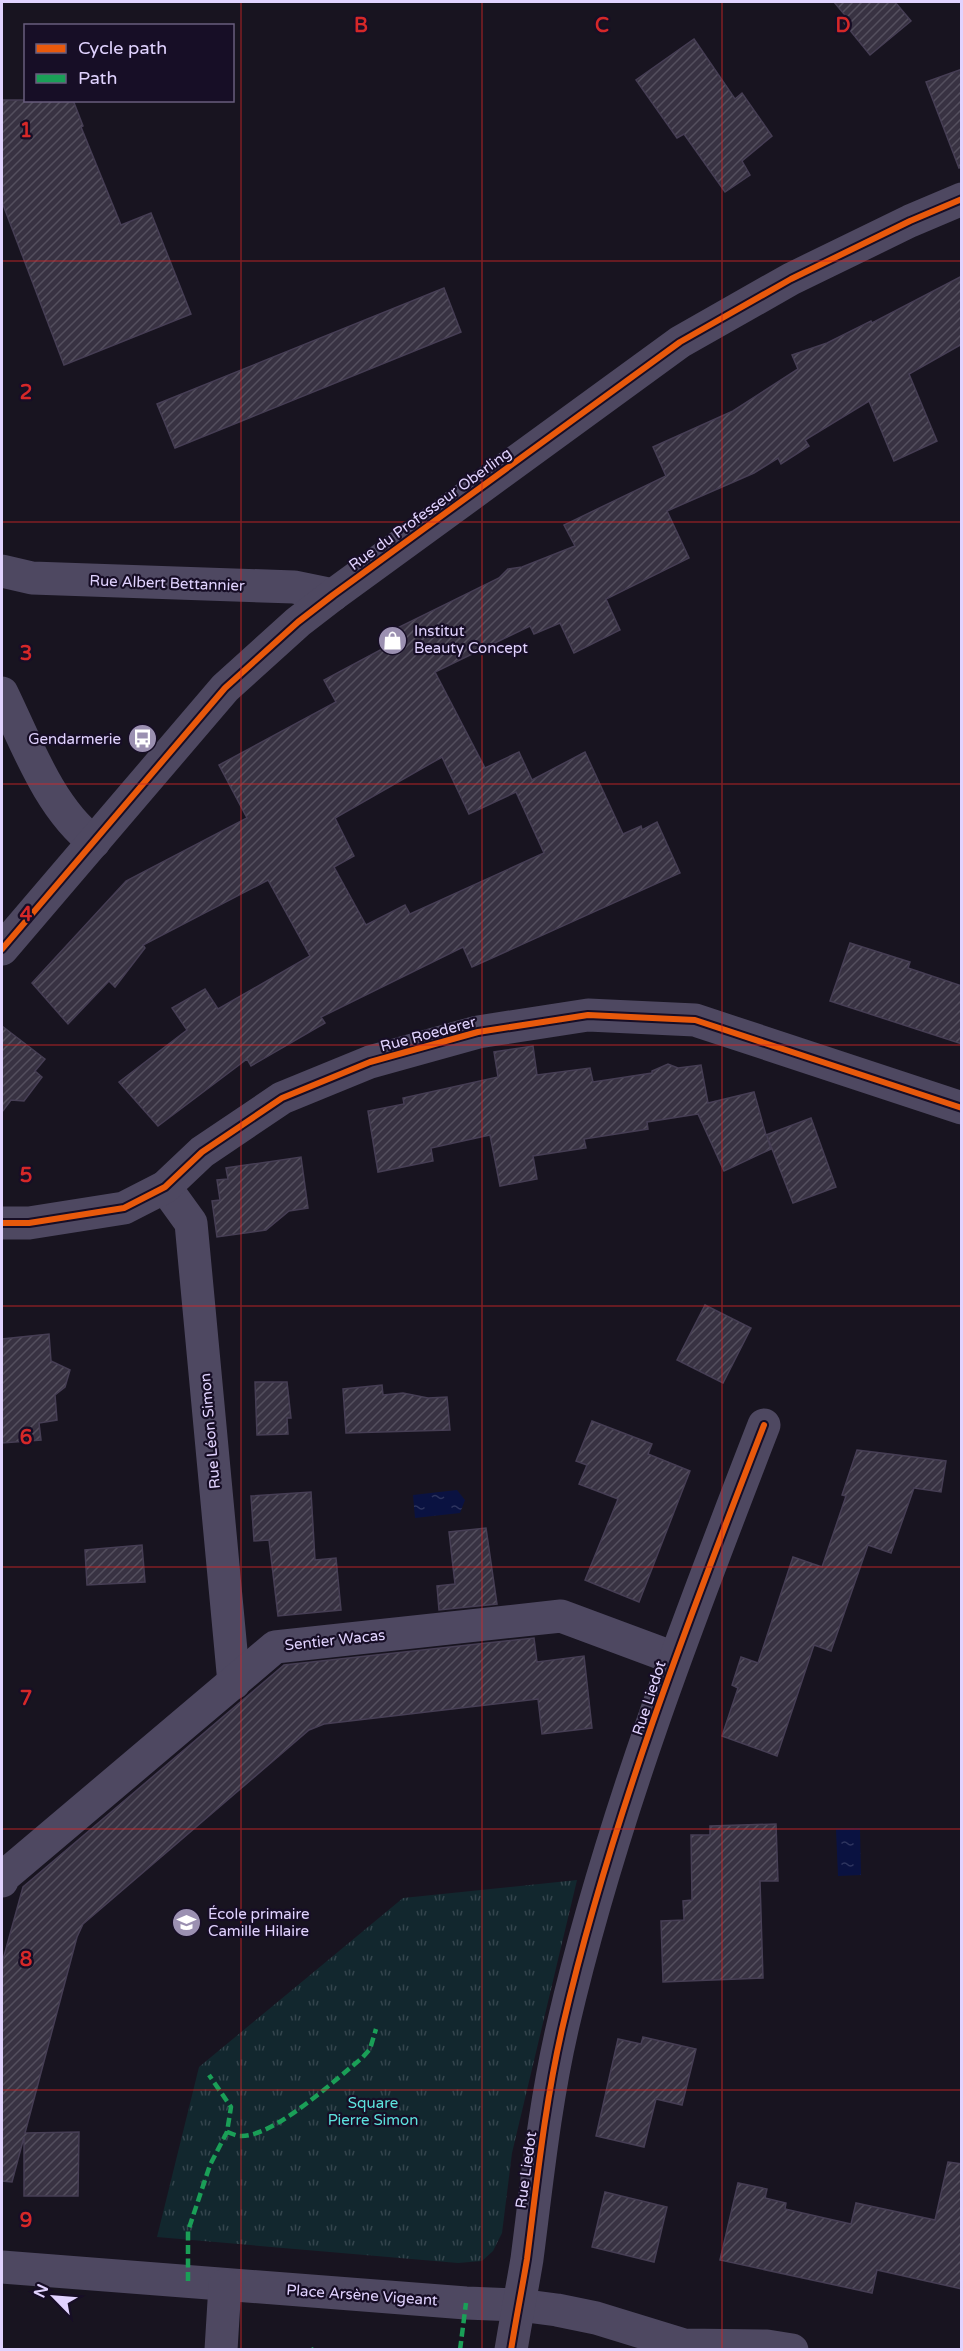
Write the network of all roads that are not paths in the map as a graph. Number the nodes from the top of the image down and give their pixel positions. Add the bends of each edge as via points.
1 (962, 199) edge
2 (2, 571) edge
3 (333, 595) junction
4 (2, 693) edge
5 (94, 842) junction
6 (2, 949) edge
7 (962, 1108) edge
8 (165, 1187) junction
9 (2, 1223) edge
10 (764, 1425) dead end
11 (674, 1658) junction
12 (234, 1683) junction
13 (2, 1881) edge
14 (2, 2266) edge
15 (225, 2285) junction
16 (519, 2305) junction
17 (687, 2347) edge
18 (220, 2349) edge
19 (511, 2349) edge
20 (792, 2349) edge

1 - 3 street, Rue du Professeur Oberling via 791,279 680,342
2 - 3 street, Rue Albert Bettannier via 32,578 294,587
3 - 5 street, Rue du Professeur Oberling via 225,688
4 - 5 street via 52,796 80,832
5 - 6 street, Rue du Professeur Oberling
7 - 8 street, Rue Roederer via 695,1020 588,1015 478,1032 359,1066 282,1098 202,1152
8 - 9 street, Rue Roederer via 124,1208 29,1223
8 - 12 street, Rue Léon Simon via 191,1223
10 - 11 street, Rue Liedot
11 - 12 street, Sentier Wacas via 561,1616 275,1647
11 - 16 street, Rue Liedot via 596,1902 563,2026 540,2152
12 - 13 street, Sentier Wacas
14 - 15 street, Place Arsène Vigeant
15 - 16 street, Place Arsène Vigeant
15 - 18 street
16 - 17 street, Place Arsène Vigeant via 596,2319
16 - 19 street
17 - 20 street, Place Arsène Vigeant

